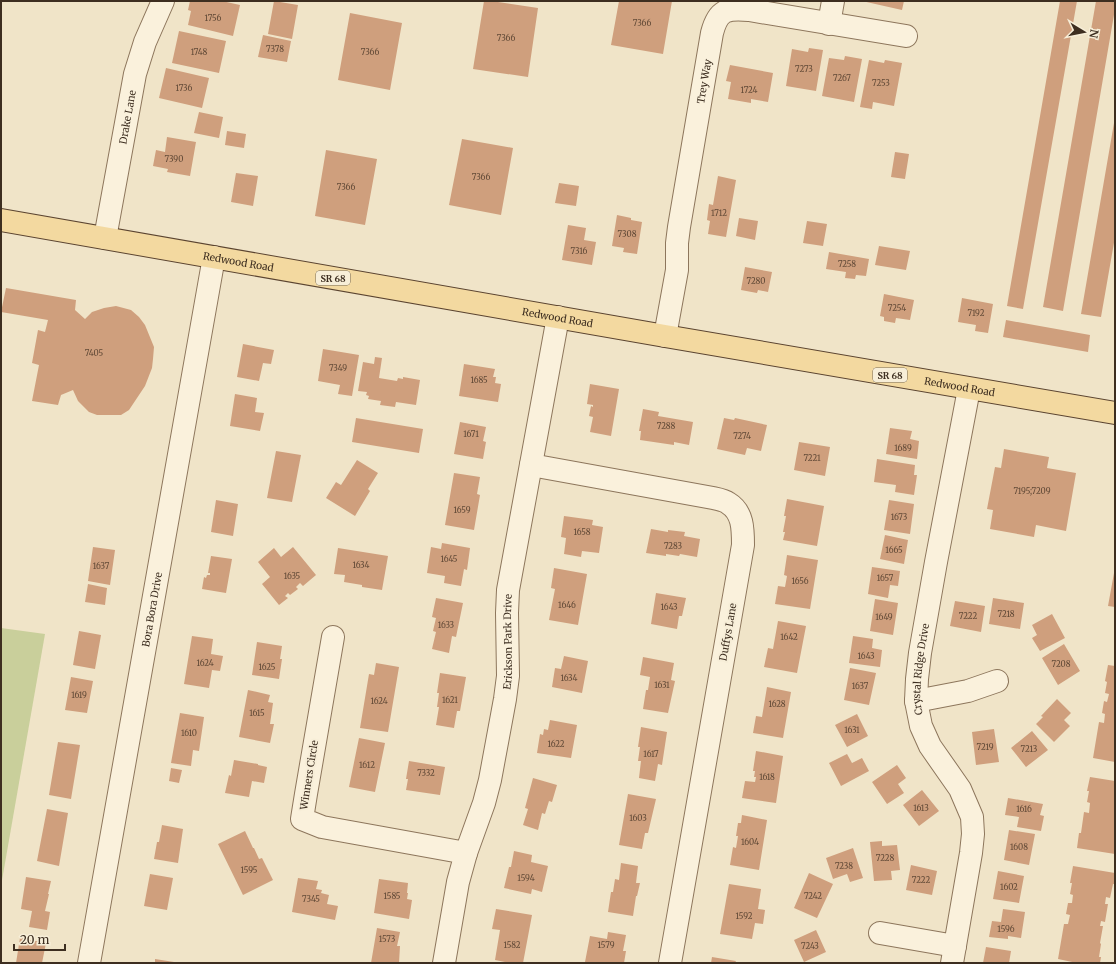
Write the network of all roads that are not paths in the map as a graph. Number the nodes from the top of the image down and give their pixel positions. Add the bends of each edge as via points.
1 (163, 1) edge
2 (833, 1) edge
3 (829, 24) junction
4 (906, 36) dead end
5 (1, 220) edge
6 (105, 238) junction
7 (214, 257) junction
8 (558, 317) junction
9 (665, 336) junction
10 (969, 388) junction
11 (1115, 413) edge
12 (531, 466) junction
13 (333, 637) dead end
14 (997, 681) dead end
15 (916, 701) junction
16 (466, 853) junction
17 (880, 933) dead end
18 (953, 954) edge
19 (89, 963) edge
20 (444, 963) edge
21 (670, 963) edge

1 - 6 street, Drake Lane via 134,74
2 - 3 street
3 - 4 street, Trey Way
3 - 9 street, Trey Way via 741,9 725,11 716,20 679,227 677,270
5 - 6 main road, Redwood Road / SR 68
6 - 7 main road, Redwood Road / SR 68
7 - 8 main road, Redwood Road / SR 68
7 - 19 street, Bora Bora Drive
8 - 9 main road, Redwood Road / SR 68
8 - 12 street, Erickson Park Drive
9 - 10 main road, Redwood Road / SR 68
10 - 11 main road, Redwood Road / SR 68
10 - 15 street, Crystal Ridge Drive via 920,654
12 - 16 street, Erickson Park Drive via 508,590 508,676 505,699 490,780
12 - 21 street, Duffys Lane via 728,502 738,512 743,529 743,545
13 - 16 street, Winners Circle via 302,819 322,827
14 - 15 street via 968,691
15 - 18 street, Crystal Ridge Drive via 921,726 930,746 960,789 972,818 971,853
16 - 20 street, Erickson Park Drive via 458,882
17 - 18 street

